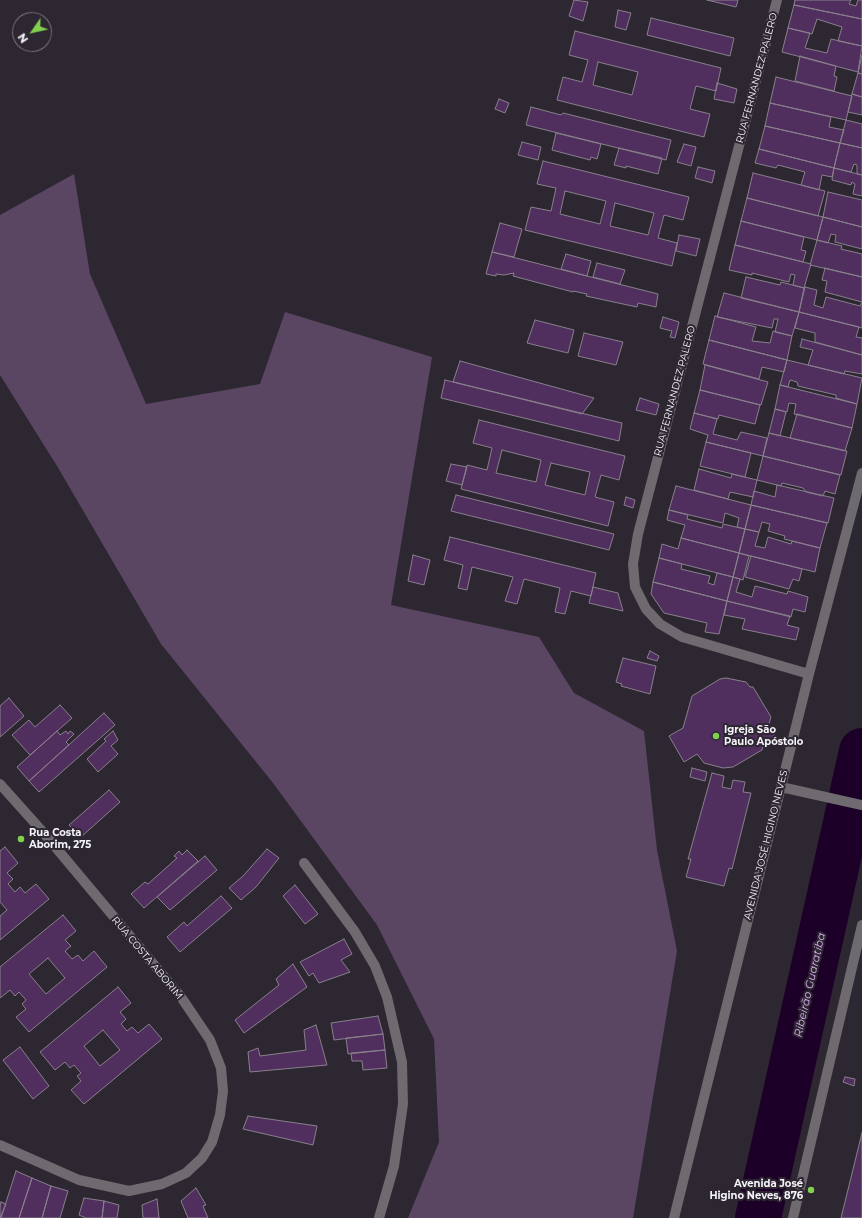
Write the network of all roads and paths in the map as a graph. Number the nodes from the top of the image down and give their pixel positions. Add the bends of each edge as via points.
1 (777, 0) edge
2 (862, 473) edge
3 (809, 674) junction
4 (0, 784) edge
5 (781, 786) junction
6 (862, 805) edge
7 (304, 863) dead end
8 (862, 925) edge
9 (0, 1145) edge
10 (379, 1218) edge
11 (674, 1218) edge
12 (793, 1218) edge

1 - 3 street, RUA FERNANDEZ PALERO via 638,534 633,564 635,586 646,609 660,624 682,637
2 - 3 street, AVENIDA JOSÉ HIGINO NEVES
3 - 5 street, AVENIDA JOSÉ HIGINO NEVES
4 - 9 street, RUA COSTA ABORIM via 176,991 210,1040 221,1068 223,1091 220,1115 212,1142 202,1158 186,1173 162,1184 129,1191 79,1180
5 - 6 street
5 - 11 street, AVENIDA JOSÉ HIGINO NEVES
7 - 10 street via 355,932 375,966 387,997 402,1062 403,1104 394,1166
8 - 12 street

